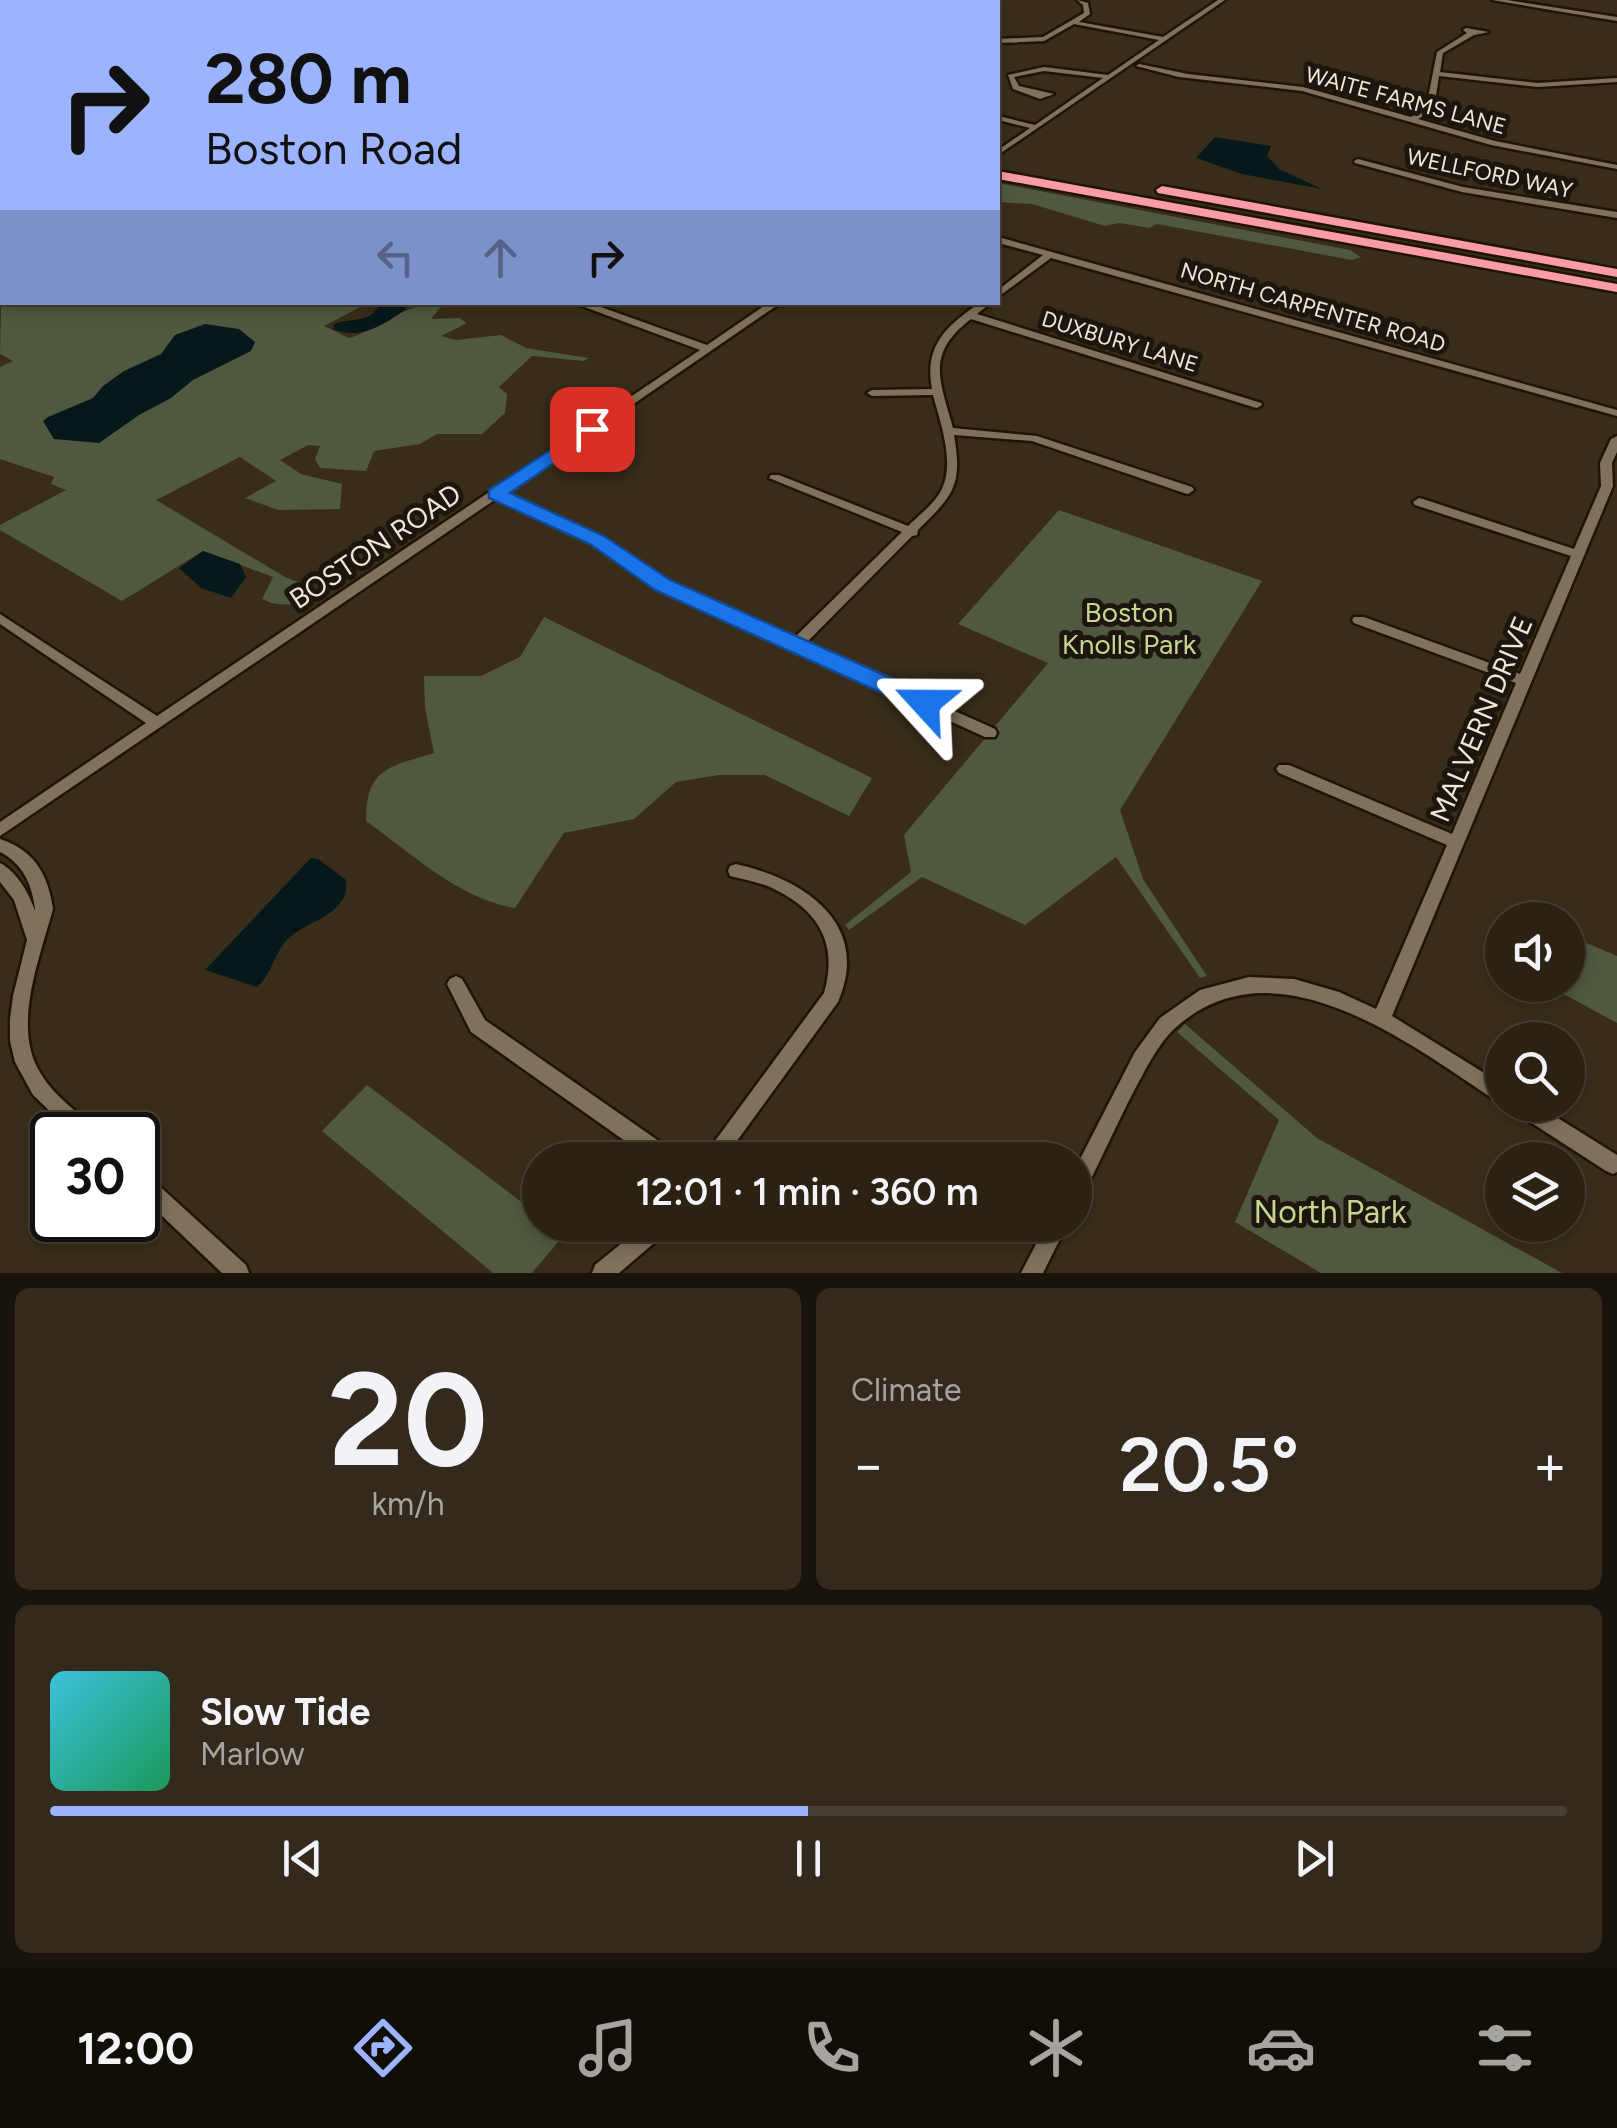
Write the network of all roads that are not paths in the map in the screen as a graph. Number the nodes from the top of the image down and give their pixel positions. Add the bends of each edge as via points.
1 (1080, 0) edge
2 (1222, 0) edge
3 (1495, 0) edge
4 (1617, 19) edge
5 (1076, 23) junction
6 (1472, 33) dead end
7 (1163, 39) junction
8 (1000, 41) edge
9 (1128, 64) junction
10 (1004, 73) edge
11 (1436, 74) junction
12 (1107, 78) junction
13 (1617, 80) edge
14 (1030, 92) dead end
15 (1000, 118) edge
16 (1411, 120) junction
17 (1035, 127) junction
18 (1000, 153) edge
19 (1000, 155) edge
20 (1358, 160) dead end
21 (1617, 168) edge
22 (1000, 175) edge
23 (1617, 215) edge
24 (1000, 241) edge
25 (1049, 254) junction
26 (1617, 273) edge
27 (1617, 288) edge
28 (1000, 292) edge
29 (584, 305) edge
30 (773, 305) edge
31 (983, 305) edge
32 (970, 315) junction
33 (708, 349) junction
34 (939, 392) junction
35 (872, 394) dead end
36 (1258, 404) dead end
37 (1617, 413) edge
38 (949, 431) junction
39 (1617, 440) edge
40 (775, 478) dead end
41 (1188, 490) dead end
42 (496, 494) junction
43 (1419, 502) dead end
44 (913, 532) junction
45 (1578, 554) junction
46 (0, 618) edge
47 (1359, 620) dead end
48 (795, 644) junction
49 (1524, 681) junction
50 (157, 723) junction
51 (990, 733) dead end
52 (1284, 769) dead end
53 (0, 830) edge
54 (1456, 842) junction
55 (0, 845) edge
56 (0, 870) edge
57 (736, 871) dead end
58 (35, 940) junction
59 (456, 984) dead end
60 (1382, 1017) junction
61 (1485, 1083) edge
62 (65, 1112) edge
63 (1547, 1122) edge
64 (643, 1142) edge
65 (724, 1142) edge
66 (1092, 1158) edge
67 (1613, 1164) dead end
68 (160, 1200) edge
69 (640, 1242) edge
70 (1050, 1242) edge
71 (1038, 1271) edge
72 (238, 1273) edge
73 (603, 1273) edge

1 - 5 street via 1088,11
2 - 7 street
3 - 4 street
5 - 7 street
5 - 8 street via 1044,38
6 - 11 street via 1442,50
7 - 9 street
9 - 12 street
9 - 16 street, WAITE FARMS LANE via 1293,87
10 - 12 street
10 - 14 street
11 - 13 street via 1538,85
11 - 16 street via 1430,108
12 - 17 street
15 - 17 street
16 - 21 street, WAITE FARMS LANE
17 - 18 street
19 - 26 highway
20 - 23 street, WELLFORD WAY via 1462,189
22 - 27 highway
24 - 25 street, NORTH CARPENTER ROAD
25 - 28 street
25 - 37 street, NORTH CARPENTER ROAD
29 - 33 street
30 - 33 street, BOSTON ROAD
31 - 32 street
32 - 34 street via 936,352
32 - 36 street, DUXBURY LANE
33 - 42 street, BOSTON ROAD
34 - 35 street
34 - 38 street
38 - 41 street via 1042,440
38 - 44 street via 952,482
39 - 45 street, MALVERN DRIVE via 1606,463 1607,486
40 - 44 street
42 - 48 street via 597,540 648,578
42 - 50 street, BOSTON ROAD
43 - 45 street
44 - 48 street
45 - 49 street, MALVERN DRIVE
46 - 50 street
47 - 49 street
48 - 51 street
49 - 54 street, MALVERN DRIVE
50 - 53 street, BOSTON ROAD
52 - 54 street
54 - 60 street, MALVERN DRIVE
55 - 58 street via 38,878 44,909
56 - 58 street via 22,897
57 - 65 street via 774,880 818,914 836,936 842,966 832,996
58 - 62 street via 18,1024 24,1062 35,1084
59 - 64 street via 478,1026
60 - 61 street
60 - 66 street via 1329,995 1287,988 1247,988 1202,1000 1154,1040
63 - 67 street
68 - 72 street
69 - 73 street
70 - 71 street

